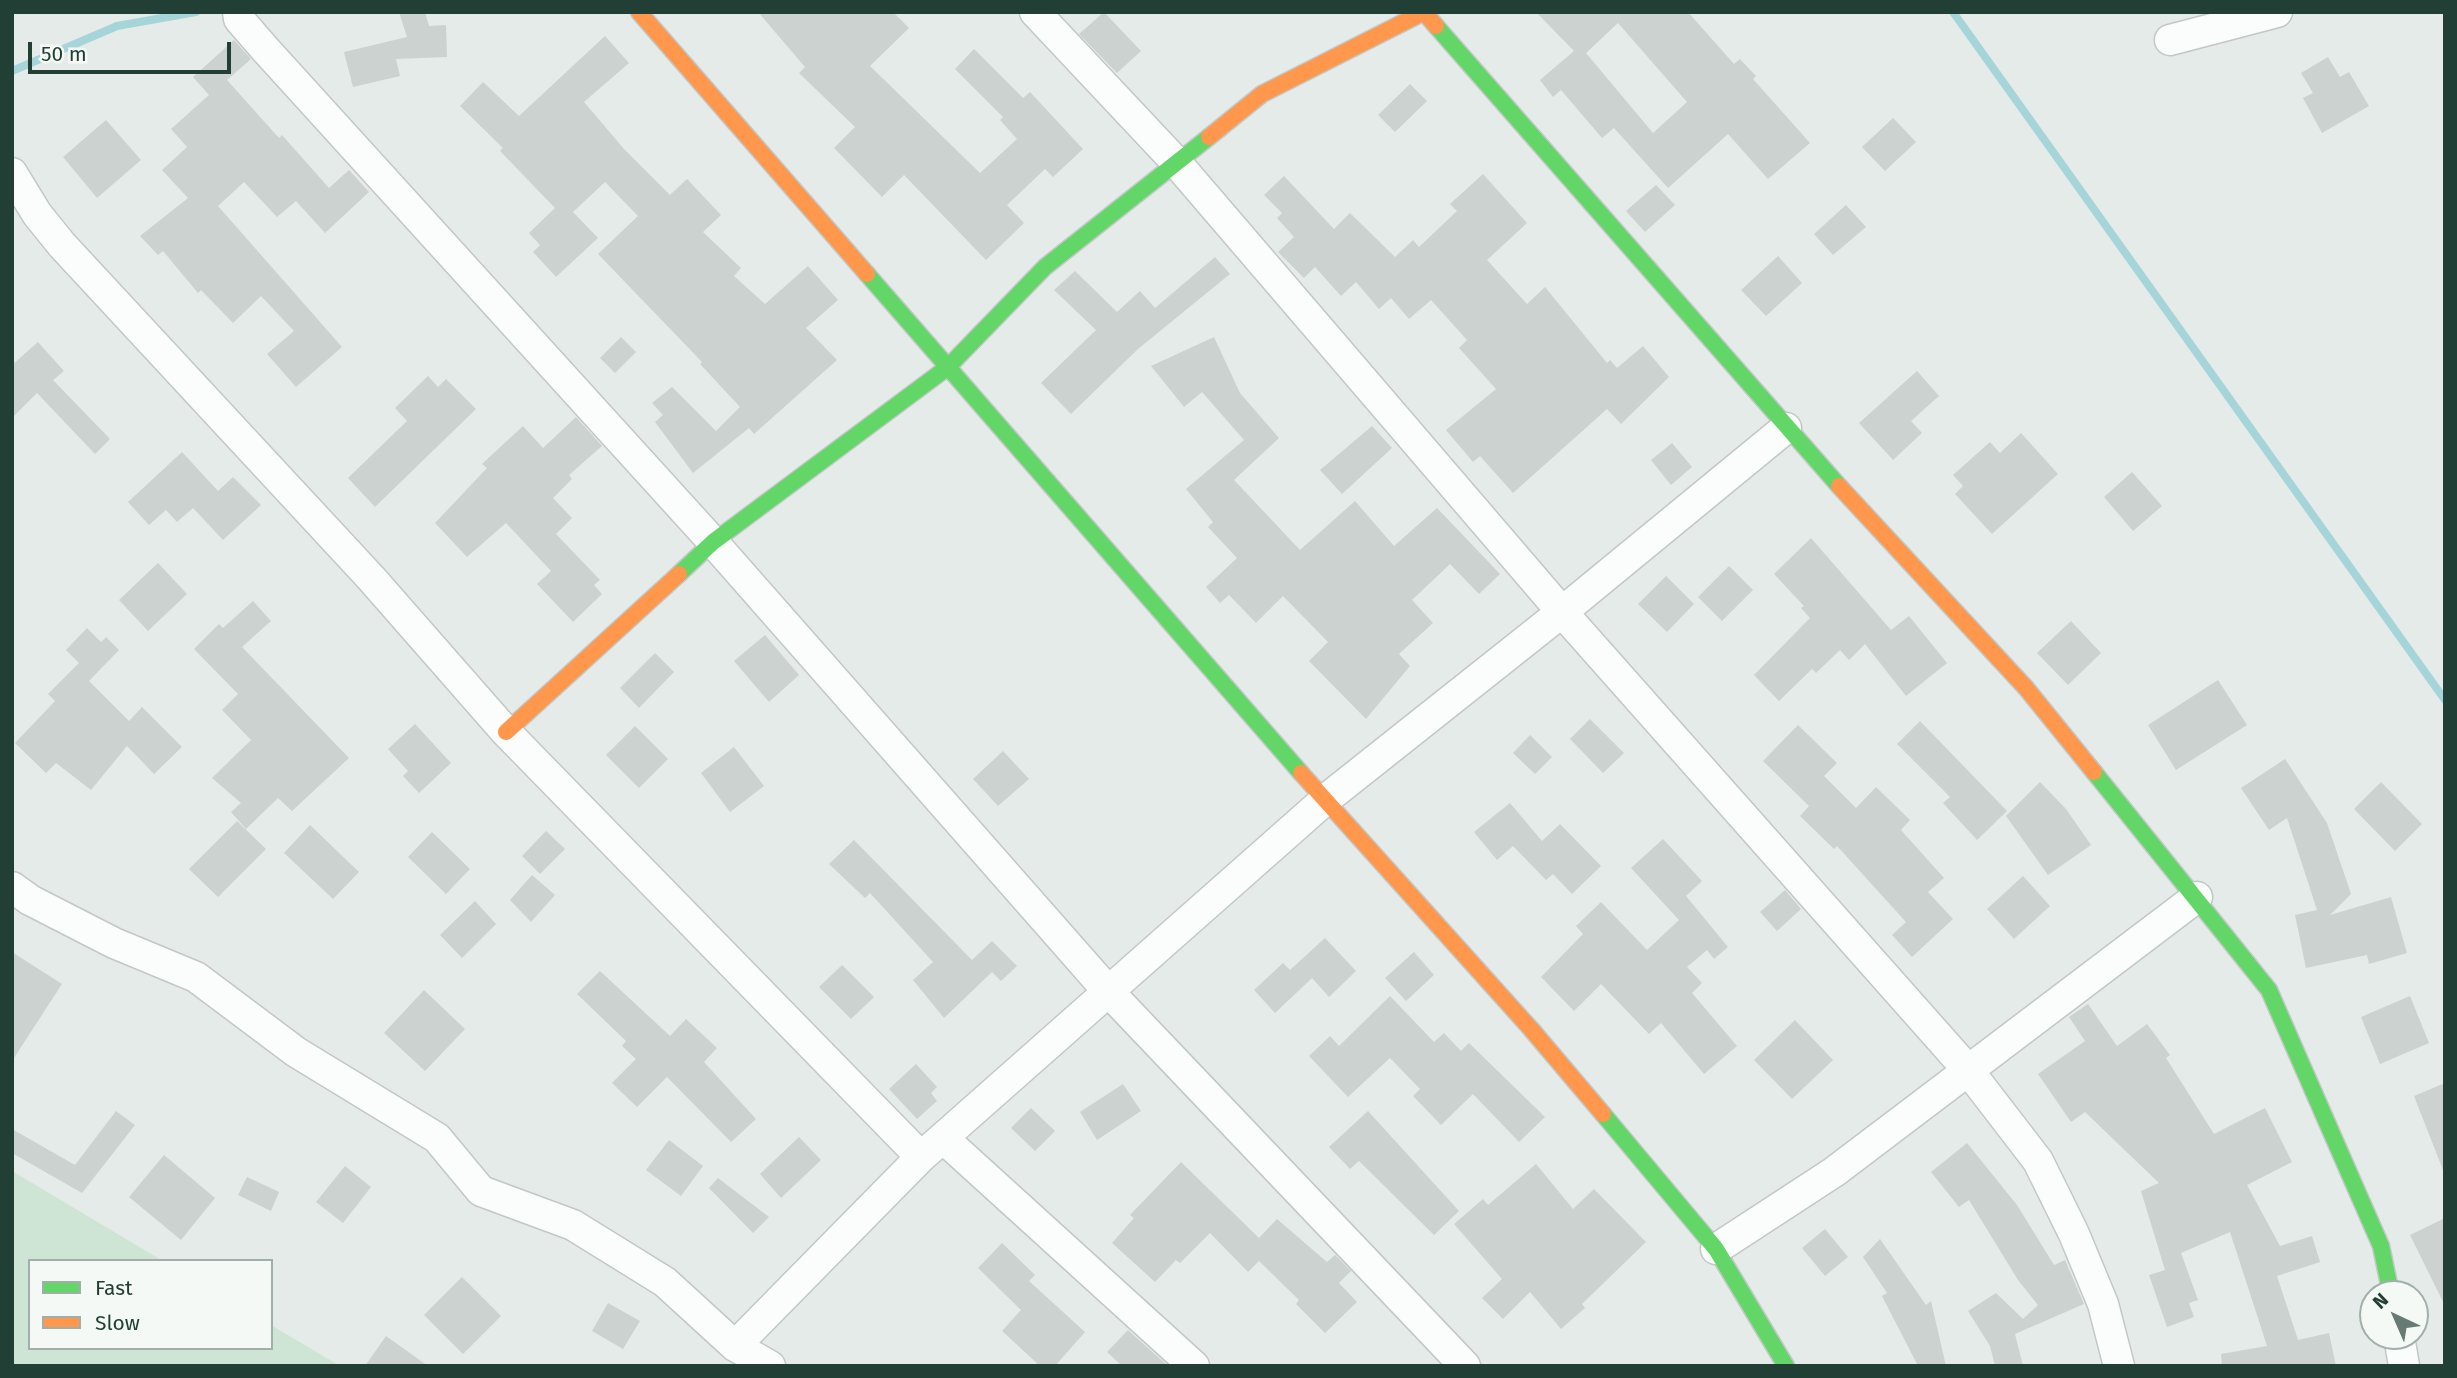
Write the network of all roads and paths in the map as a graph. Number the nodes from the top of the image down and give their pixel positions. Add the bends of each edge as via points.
1 (639, 12) edge
2 (1035, 12) edge
3 (2277, 12) edge
4 (239, 15) edge
5 (2170, 40) dead end
6 (1176, 162) junction
7 (12, 173) edge
8 (948, 367) junction
9 (1786, 428) junction
10 (713, 542) junction
11 (1562, 612) junction
12 (506, 732) junction
13 (1325, 800) junction
14 (12, 887) edge
15 (2197, 897) junction
16 (1108, 991) junction
17 (1968, 1070) junction
18 (943, 1138) junction
19 (921, 1157) junction
20 (1716, 1250) junction
21 (2387, 1280) edge
22 (735, 1346) junction
23 (770, 1366) edge
24 (1194, 1366) edge
25 (1465, 1366) edge
26 (1786, 1366) edge
27 (2119, 1366) edge

1 - 8 street
2 - 6 street
3 - 5 street
4 - 10 street
6 - 8 street via 1045,267
6 - 9 street via 1262,94 1424,12
6 - 11 street
7 - 12 street via 62,245 371,578
8 - 10 street
8 - 13 street
9 - 11 street
9 - 15 street via 2026,688
10 - 12 street
10 - 16 street
11 - 13 street
11 - 17 street
12 - 19 street
13 - 16 street
13 - 20 street via 1531,1029
14 - 22 street via 114,943 196,977 296,1052 437,1138 481,1191 585,1232 665,1282
15 - 17 street
15 - 21 street via 2269,990 2381,1246
16 - 18 street
16 - 25 street
17 - 20 street via 1834,1172
17 - 27 street via 2038,1160 2103,1304
18 - 19 street
18 - 24 street
19 - 22 street
20 - 26 street
22 - 23 street

